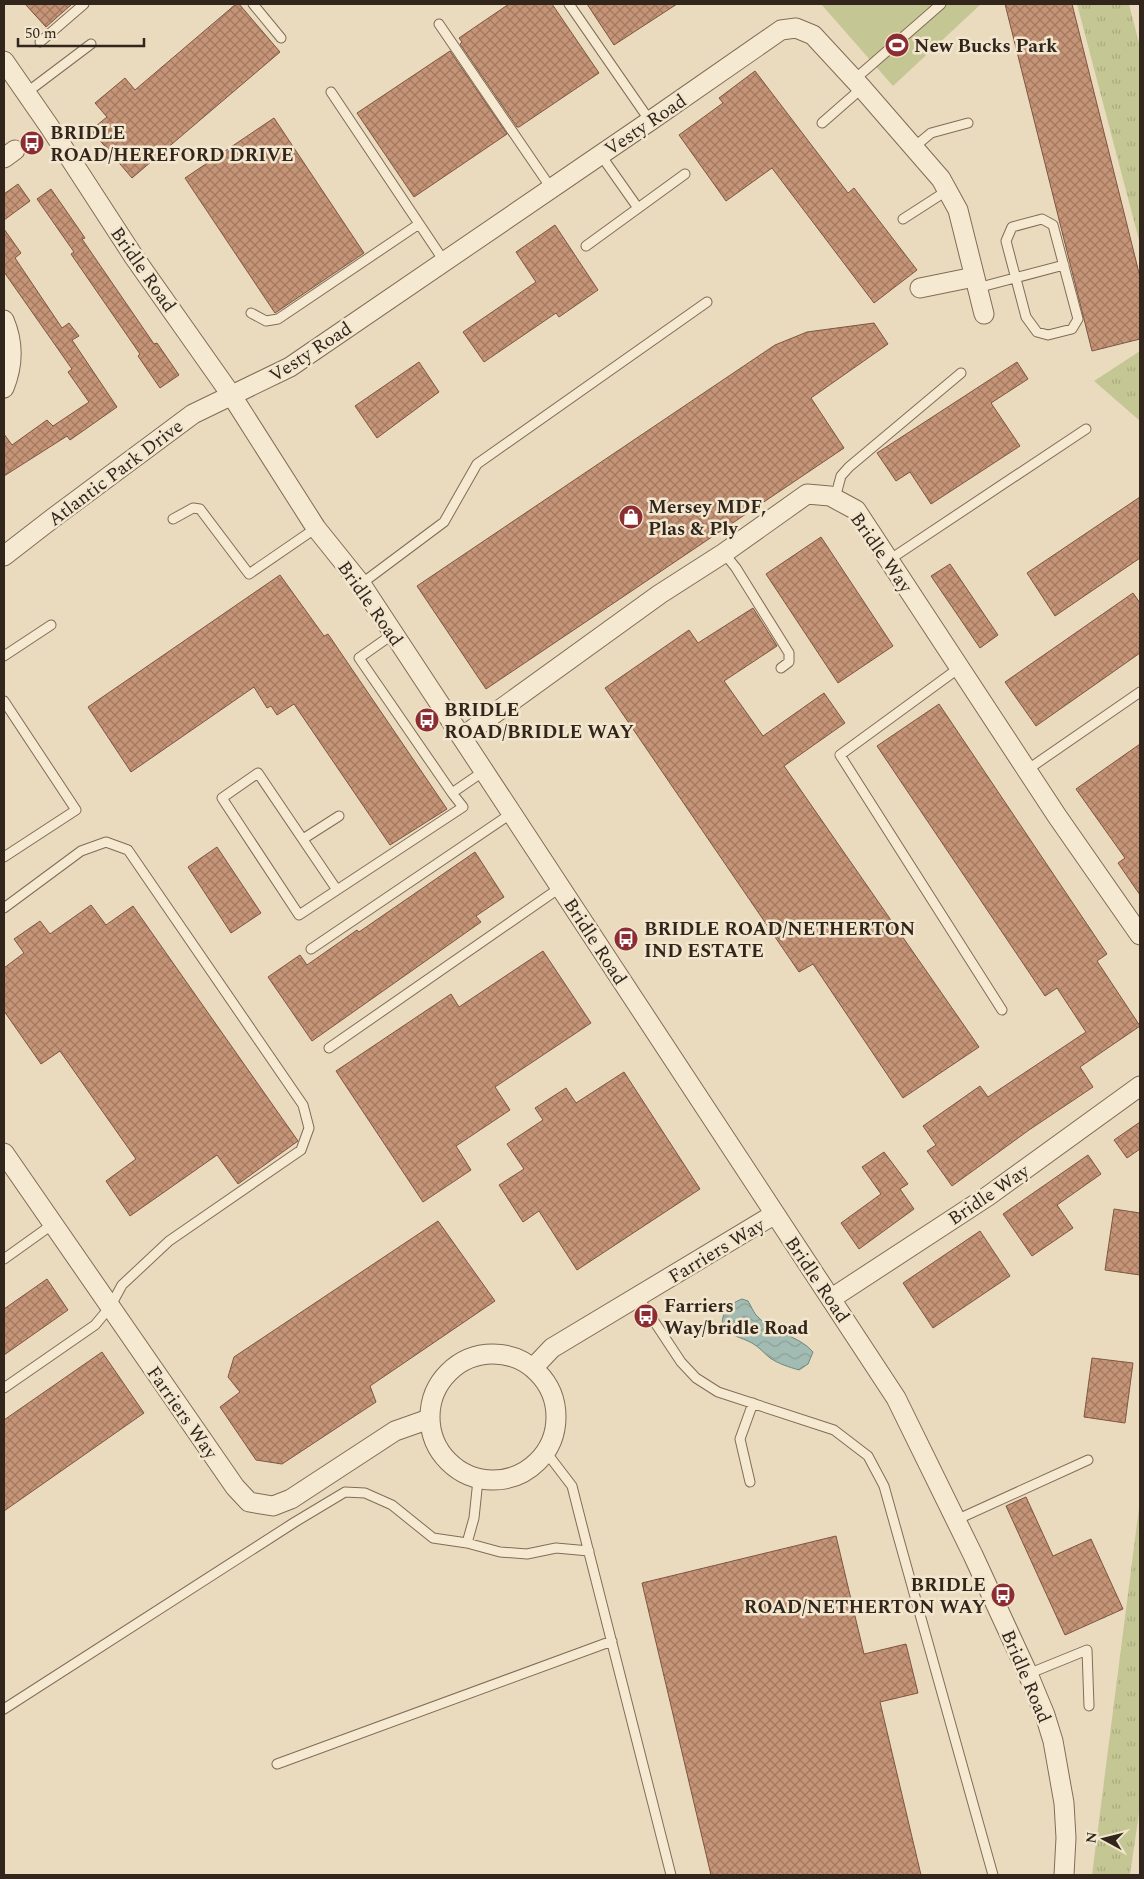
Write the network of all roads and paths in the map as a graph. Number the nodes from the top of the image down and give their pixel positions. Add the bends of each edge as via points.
1 (84, 4) edge
2 (253, 4) edge
3 (569, 4) edge
4 (941, 4) edge
5 (439, 24) dead end
6 (282, 38) dead end
7 (40, 42) dead end
8 (91, 44) dead end
9 (4, 61) edge
10 (859, 83) junction
11 (331, 92) dead end
12 (26, 93) junction
13 (650, 121) junction
14 (822, 123) dead end
15 (968, 123) dead end
16 (913, 148) junction
17 (600, 154) junction
18 (686, 174) dead end
19 (551, 188) junction
20 (948, 190) junction
21 (638, 208) junction
22 (903, 219) dead end
23 (419, 224) junction
24 (586, 246) dead end
25 (444, 261) junction
26 (1064, 265) junction
27 (1017, 279) junction
28 (976, 282) junction
29 (920, 288) dead end
30 (707, 302) dead end
31 (251, 313) dead end
32 (984, 314) dead end
33 (4, 320) edge
34 (961, 373) dead end
35 (4, 388) edge
36 (232, 396) junction
37 (1086, 429) dead end
38 (835, 498) junction
39 (173, 520) dead end
40 (316, 528) junction
41 (724, 553) junction
42 (4, 556) edge
43 (889, 560) junction
44 (361, 584) junction
45 (51, 625) dead end
46 (393, 634) junction
47 (4, 656) edge
48 (781, 668) dead end
49 (959, 668) junction
50 (1140, 692) edge
51 (4, 701) edge
52 (462, 737) junction
53 (484, 770) junction
54 (1027, 770) junction
55 (452, 793) junction
56 (512, 813) junction
57 (339, 816) dead end
58 (303, 839) junction
59 (4, 857) edge
60 (561, 887) junction
61 (336, 890) junction
62 (4, 908) edge
63 (1140, 935) edge
64 (311, 949) dead end
65 (1002, 1010) dead end
66 (329, 1048) dead end
67 (1140, 1086) edge
68 (4, 1153) edge
69 (775, 1214) junction
70 (53, 1224) junction
71 (4, 1259) edge
72 (638, 1296) junction
73 (832, 1298) junction
74 (110, 1307) junction
75 (533, 1368) junction
76 (4, 1388) edge
77 (753, 1403) junction
78 (428, 1419) junction
79 (546, 1452) junction
80 (1088, 1460) dead end
81 (478, 1480) junction
82 (750, 1482) dead end
83 (956, 1520) junction
84 (467, 1543) junction
85 (589, 1551) junction
86 (612, 1641) junction
87 (1028, 1674) junction
88 (1089, 1706) dead end
89 (4, 1709) edge
90 (277, 1764) dead end
91 (671, 1875) edge
92 (993, 1875) edge
93 (1064, 1875) edge

1 - 7 lane
2 - 6 lane
3 - 13 lane
4 - 10 lane
5 - 19 lane
8 - 12 lane
9 - 12 street, Bridle Road
10 - 13 street, Vesty Road via 813,35 796,28 781,30
10 - 14 lane
10 - 16 street, Vesty Road
11 - 23 lane
12 - 36 street, Bridle Road via 134,257
13 - 17 street, Vesty Road
15 - 16 lane via 931,133
16 - 20 street, Vesty Road
17 - 19 street, Vesty Road
17 - 21 lane
18 - 21 lane
19 - 25 street, Vesty Road
20 - 22 lane
20 - 28 street, Vesty Road via 958,210
21 - 24 lane
23 - 25 lane
23 - 31 lane via 278,319 266,321
25 - 36 street, Vesty Road via 290,367
26 - 27 lane
26 - 27 lane via 1053,224 1042,218 1012,227 1006,241
26 - 27 lane via 1078,319 1072,328 1048,335 1037,332 1026,317
27 - 28 lane
28 - 29 street
28 - 32 street, Vesty Road
30 - 44 lane via 478,464 444,522
33 - 35 street via 12,357
34 - 38 lane via 850,467 841,476
36 - 40 street, Bridle Road
36 - 42 street, Atlantic Park Drive via 193,414
37 - 43 lane
38 - 41 street, Bridle Way via 807,494
38 - 43 street, Bridle Way via 856,510
39 - 40 lane via 193,508 200,509 249,574
40 - 44 street, Bridle Road
41 - 48 lane via 789,653 789,662
41 - 52 street, Bridle Way via 660,594
43 - 49 street, Bridle Way
44 - 46 street, Bridle Road
45 - 47 lane
46 - 52 street, Bridle Road
46 - 55 lane via 359,658
49 - 54 street, Bridle Way
49 - 65 lane via 840,755
50 - 54 lane
51 - 59 lane via 76,810
52 - 53 street, Bridle Road
53 - 55 lane
53 - 56 street, Bridle Road
54 - 63 street, Bridle Way
55 - 61 lane via 463,808
56 - 60 street, Bridle Road
56 - 64 lane
57 - 58 lane
58 - 61 lane
58 - 61 lane via 258,773 222,798 299,915
60 - 66 lane
60 - 69 street, Bridle Road
62 - 74 lane via 81,850 106,842 128,850 303,1105 309,1128 301,1150 169,1241 122,1286
67 - 73 street, Bridle Way via 988,1196
68 - 70 street, Farriers Way
69 - 72 street, Farriers Way
69 - 73 street, Bridle Road
70 - 71 lane
70 - 74 street, Farriers Way
72 - 75 street, Farriers Way via 552,1348
72 - 77 lane via 681,1362 696,1378 718,1392
73 - 83 street, Bridle Road via 896,1398
74 - 76 lane via 95,1326
74 - 78 street, Farriers Way via 235,1487 249,1502 273,1506 291,1499 395,1431
75 - 78 street via 514,1357 500,1354 479,1355 458,1363 433,1393
75 - 79 street via 548,1386 554,1402 555,1433
77 - 82 lane via 740,1439
77 - 92 lane via 834,1430 868,1456 884,1486
78 - 81 street via 432,1438 444,1459 456,1470
79 - 81 street via 525,1473 504,1481
79 - 85 lane via 572,1486
80 - 83 lane
81 - 84 lane via 474,1518
83 - 87 street, Bridle Road
84 - 85 lane via 500,1552 527,1554 556,1548
84 - 89 lane via 433,1538 392,1506 366,1493 345,1492
85 - 86 lane
86 - 90 lane
86 - 91 lane
87 - 88 lane via 1087,1650
87 - 93 street, Bridle Road via 1045,1715 1060,1773 1066,1838

